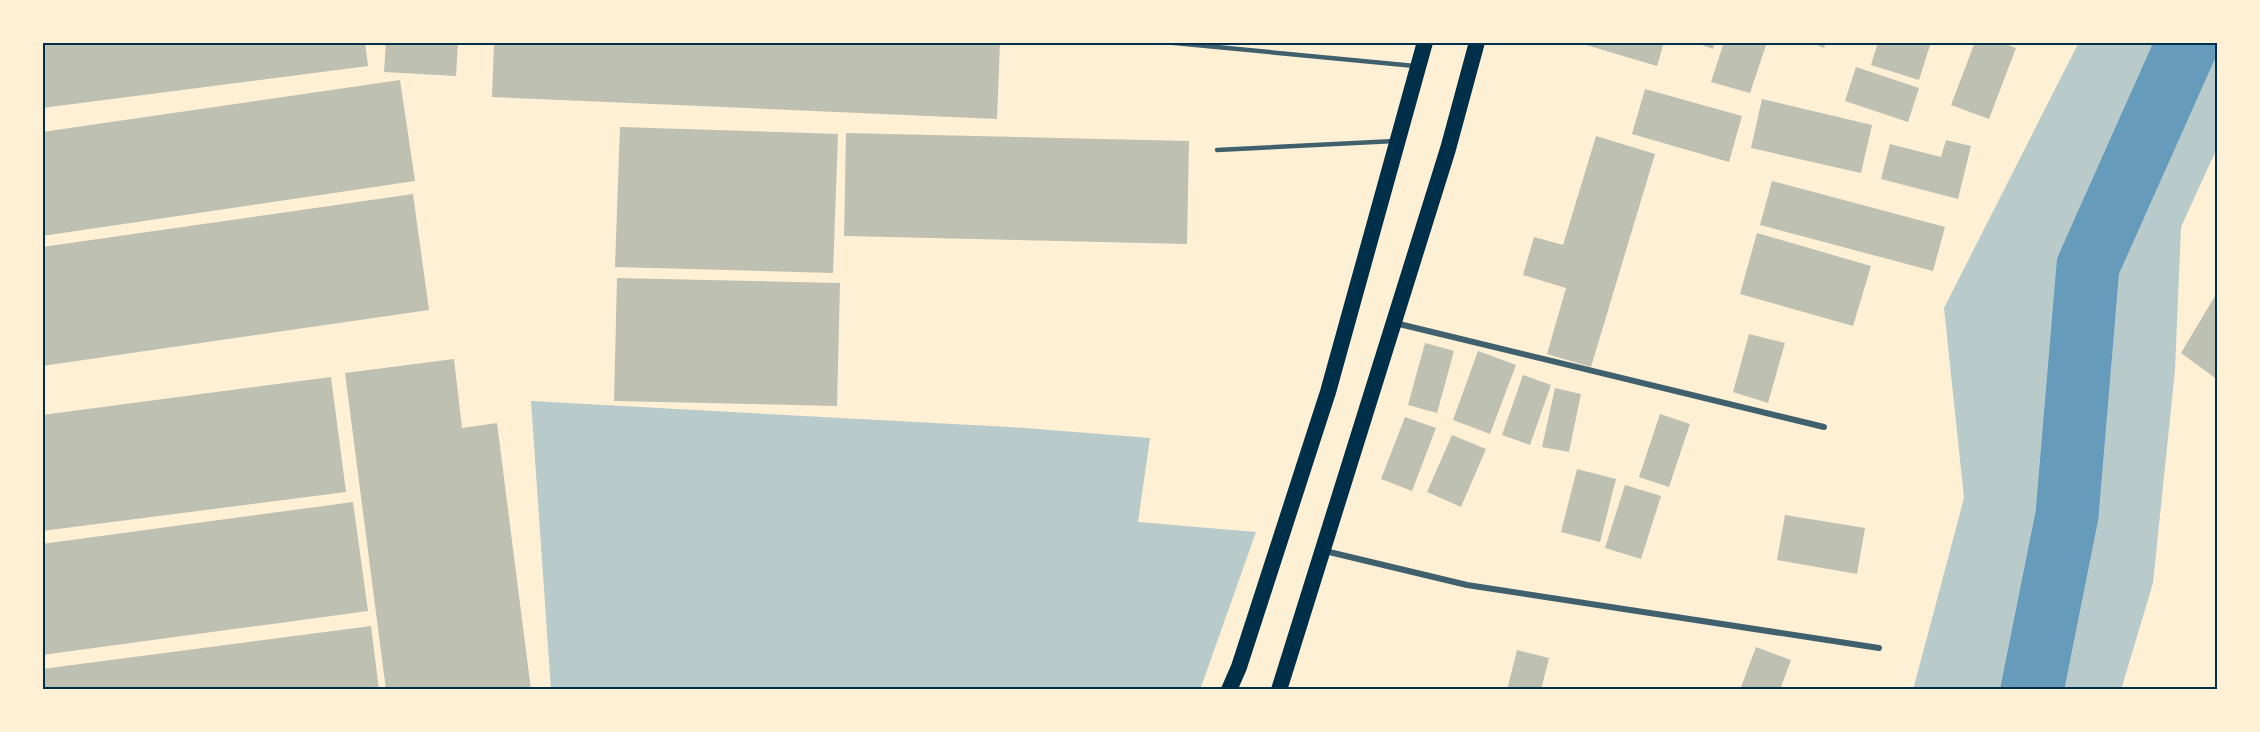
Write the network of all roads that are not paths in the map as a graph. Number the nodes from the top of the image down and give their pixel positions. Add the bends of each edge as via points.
1 (1164, 42) edge
2 (1425, 42) edge
3 (1477, 42) edge
4 (1419, 67) junction
5 (1398, 140) junction
6 (1217, 150) dead end
7 (1395, 323) junction
8 (1824, 427) dead end
9 (1324, 550) junction
10 (1879, 648) dead end
11 (1229, 690) edge
12 (1280, 690) edge

1 - 4 lane
2 - 4 highway
3 - 7 highway
4 - 5 highway
5 - 6 lane
5 - 11 highway via 1328,393
7 - 8 street
7 - 9 highway
9 - 10 street via 1467,585
9 - 12 highway

